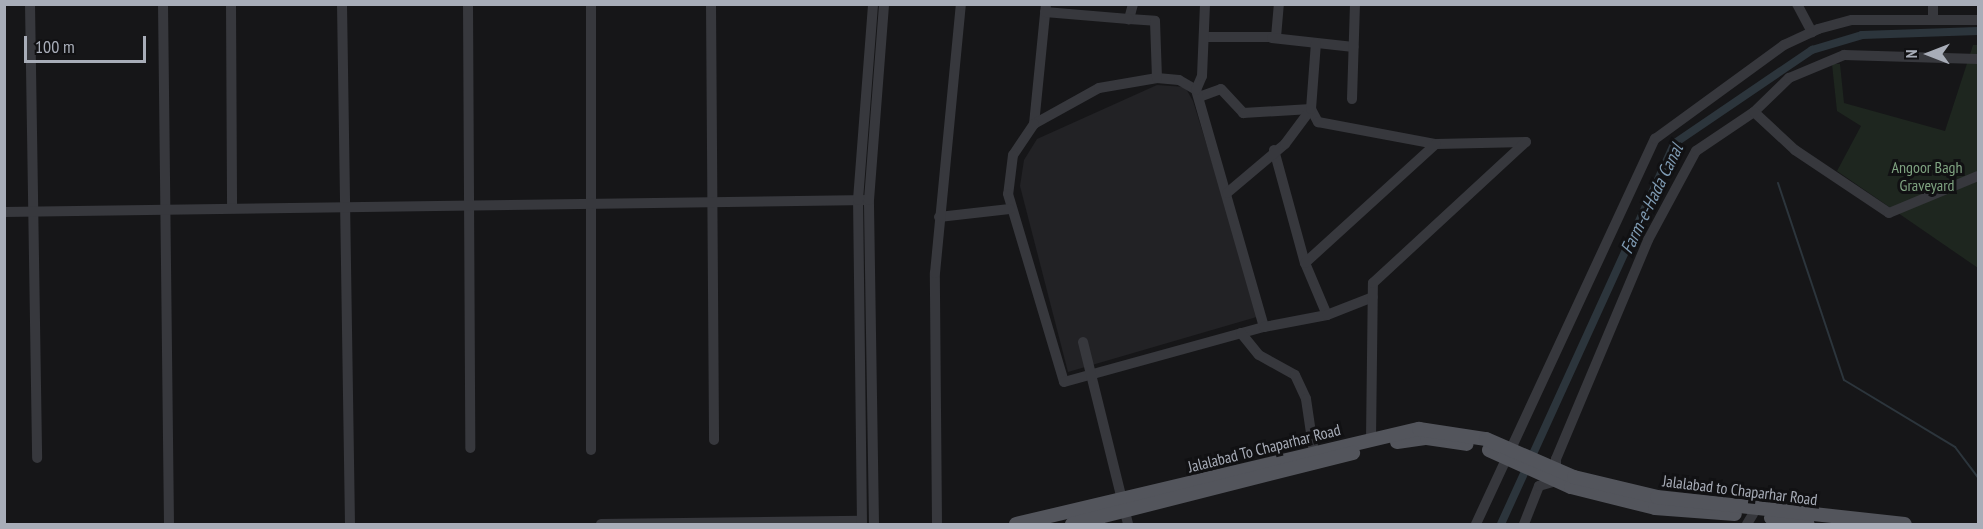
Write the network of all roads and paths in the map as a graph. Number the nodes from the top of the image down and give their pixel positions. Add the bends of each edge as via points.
1 (30, 4) edge
2 (163, 4) edge
3 (231, 4) edge
4 (342, 4) edge
5 (468, 4) edge
6 (591, 4) edge
7 (711, 4) edge
8 (873, 4) edge
9 (884, 4) edge
10 (962, 4) edge
11 (1132, 4) edge
12 (1205, 4) edge
13 (1279, 4) edge
14 (1355, 4) edge
15 (1797, 4) edge
16 (1933, 4) edge
17 (1046, 8) edge
18 (1129, 19) junction
19 (1933, 20) junction
20 (1978, 20) edge
21 (1812, 32) junction
22 (1205, 37) junction
23 (1272, 38) junction
24 (1316, 43) junction
25 (1354, 47) junction
26 (1978, 59) edge
27 (1157, 78) junction
28 (1198, 93) junction
29 (1352, 99) dead end
30 (1311, 109) junction
31 (1754, 112) junction
32 (1034, 124) junction
33 (1436, 144) junction
34 (1274, 150) junction
35 (1978, 176) edge
36 (1227, 193) junction
37 (714, 198) junction
38 (592, 200) junction
39 (864, 200) junction
40 (469, 202) junction
41 (232, 206) junction
42 (345, 208) junction
43 (1010, 209) junction
44 (165, 210) junction
45 (4, 212) edge
46 (34, 212) junction
47 (939, 217) junction
48 (1305, 263) junction
49 (1373, 297) junction
50 (1327, 315) junction
51 (1264, 327) junction
52 (1241, 333) junction
53 (1083, 342) dead end
54 (1091, 372) junction
55 (1371, 439) junction
56 (714, 440) dead end
57 (470, 448) dead end
58 (591, 450) dead end
59 (1314, 453) junction
60 (1511, 456) junction
61 (37, 458) dead end
62 (1554, 474) junction
63 (1573, 482) junction
64 (1126, 512) edge
65 (1750, 519) edge
66 (1053, 520) edge
67 (862, 523) edge
68 (169, 525) edge
69 (350, 525) edge
70 (601, 525) edge
71 (874, 525) edge
72 (937, 525) edge
73 (1016, 525) edge
74 (1072, 525) edge
75 (1476, 525) edge
76 (1524, 525) edge
77 (1808, 525) edge
78 (1905, 525) edge

1 - 46 street
2 - 44 street
3 - 41 street
4 - 42 street
5 - 40 street
6 - 38 street
7 - 37 street
8 - 39 street
9 - 39 street
10 - 47 street
11 - 18 street
12 - 22 street
13 - 23 street via 1277,34
14 - 25 street
15 - 21 street
16 - 19 street
17 - 18 street
17 - 32 street
18 - 27 street via 1155,21
19 - 20 street
19 - 21 street via 1852,20
21 - 60 street via 1784,45 1654,139
22 - 23 street
22 - 28 street
23 - 24 street
24 - 25 street
24 - 30 street
25 - 29 street
26 - 31 street via 1844,55 1789,78
27 - 28 street via 1179,80
27 - 32 street via 1100,88
28 - 30 street via 1221,89 1243,113
28 - 36 street
30 - 33 street via 1318,122
30 - 34 street
31 - 35 street via 1795,150 1889,213
31 - 62 street via 1696,151 1648,240 1556,459
32 - 43 street via 1010,165
33 - 48 street
33 - 49 street via 1526,142 1373,283
34 - 36 street
34 - 48 street
36 - 51 street
37 - 38 street
37 - 39 street
37 - 56 street
38 - 40 street
38 - 58 street
39 - 67 street
39 - 71 street
40 - 42 street
40 - 57 street
41 - 42 street
41 - 44 street
42 - 69 street
43 - 47 street
43 - 54 street via 1060,376 1073,382
44 - 46 street
44 - 68 street
45 - 46 street
46 - 61 street
47 - 72 street
48 - 50 street
49 - 50 street
49 - 55 street
50 - 51 street
51 - 52 street
52 - 54 street
52 - 59 street via 1259,355 1295,375 1306,399
53 - 54 street
54 - 64 street
55 - 59 main road, Jalalabad To Chaparhar Road
55 - 60 main road, Jalalabad To Chaparhar Road via 1442,429
59 - 64 main road, Jalalabad To Chaparhar Road
60 - 62 main road
60 - 64 main road, Jalalabad To Chaparhar Road via 1458,441 1394,442
60 - 75 street
62 - 63 main road
62 - 76 street via 1539,486
63 - 65 main road, Jalalabad to Chaparhar Road via 1655,508
63 - 78 main road, Jalalabad to Chaparhar Road via 1657,497
64 - 66 main road, Jalalabad To Chaparhar Road
64 - 74 main road, Jalalabad To Chaparhar Road
65 - 77 main road, Jalalabad to Chaparhar Road
66 - 73 main road, Jalalabad To Chaparhar Road
67 - 70 street

